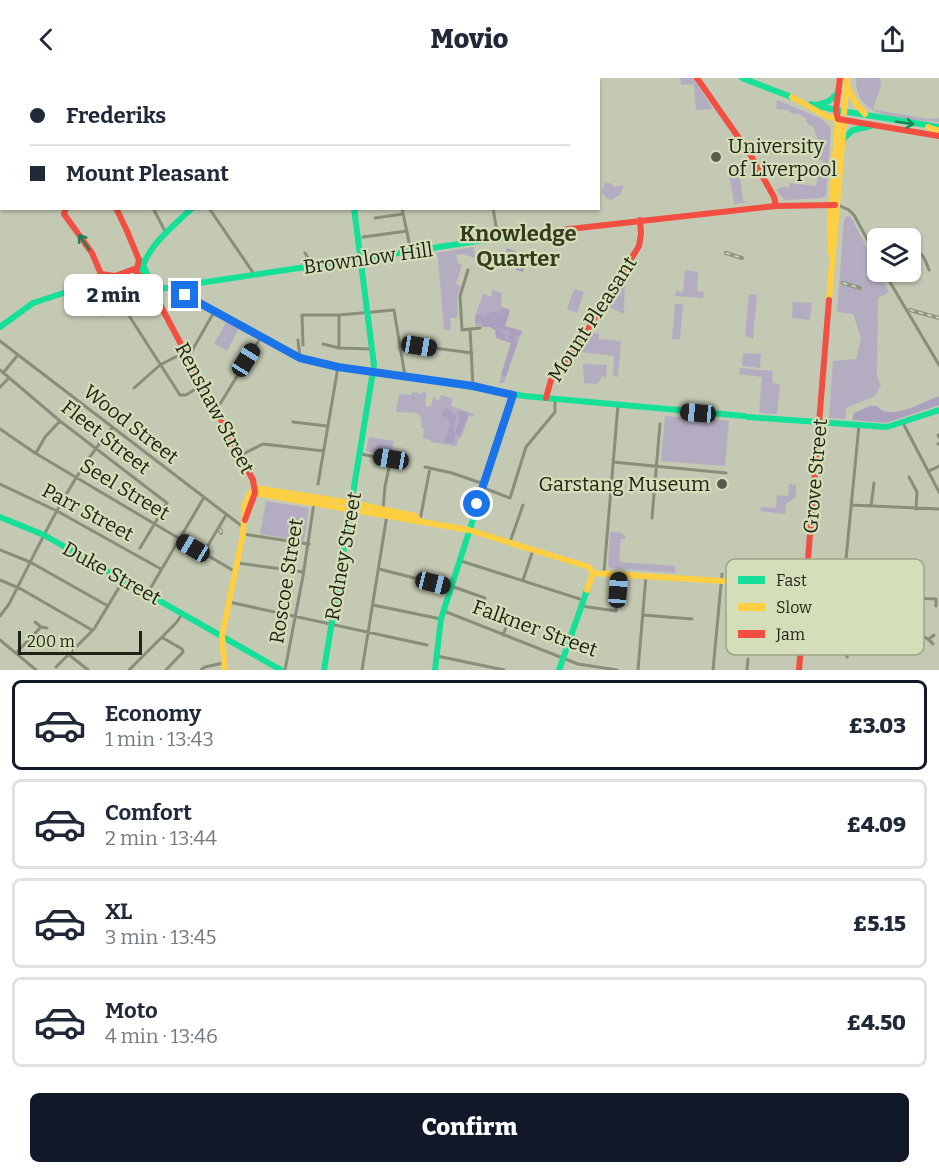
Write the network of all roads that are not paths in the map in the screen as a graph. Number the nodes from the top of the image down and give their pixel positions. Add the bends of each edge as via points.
1 (697, 78) edge
2 (742, 78) edge
3 (840, 78) edge
4 (847, 82) edge
5 (839, 92) junction
6 (792, 97) junction
7 (816, 106) junction
8 (840, 110) junction
9 (870, 117) junction
10 (841, 120) junction
11 (872, 125) junction
12 (939, 129) edge
13 (939, 136) edge
14 (843, 139) junction
15 (834, 205) junction
16 (776, 206) junction
17 (65, 210) edge
18 (117, 210) edge
19 (154, 210) edge
20 (190, 210) edge
21 (210, 210) edge
22 (354, 210) edge
23 (403, 210) edge
24 (493, 210) edge
25 (404, 214) junction
26 (375, 218) dead end
27 (640, 220) junction
28 (407, 231) junction
29 (167, 234) junction
30 (363, 237) dead end
31 (498, 238) junction
32 (867, 238) edge
33 (411, 252) junction
34 (921, 252) edge
35 (306, 253) dead end
36 (362, 259) junction
37 (313, 266) junction
38 (141, 267) junction
39 (468, 270) dead end
40 (930, 270) dead end
41 (101, 274) junction
42 (254, 274) junction
43 (115, 276) junction
44 (94, 282) junction
45 (890, 282) edge
46 (186, 284) junction
47 (177, 285) junction
48 (152, 290) junction
49 (185, 295) junction
50 (215, 311) junction
51 (368, 312) junction
52 (339, 315) junction
53 (0, 327) edge
54 (480, 328) dead end
55 (470, 329) junction
56 (261, 337) junction
57 (298, 340) dead end
58 (0, 341) edge
59 (323, 344) dead end
60 (303, 345) dead end
61 (339, 348) junction
62 (372, 349) junction
63 (400, 349) junction
64 (472, 353) junction
65 (188, 354) junction
66 (17, 356) junction
67 (300, 358) junction
68 (160, 365) junction
69 (939, 365) edge
70 (338, 367) junction
71 (2, 371) edge
72 (374, 371) junction
73 (405, 376) junction
74 (9, 378) junction
75 (204, 384) junction
76 (473, 386) junction
77 (0, 387) edge
78 (134, 388) dead end
79 (513, 395) junction
80 (546, 399) junction
81 (555, 399) junction
82 (618, 405) junction
83 (216, 410) junction
84 (939, 410) edge
85 (60, 421) junction
86 (293, 422) dead end
87 (820, 423) junction
88 (903, 423) junction
89 (660, 424) dead end
90 (859, 425) junction
91 (328, 426) junction
92 (112, 428) junction
93 (0, 429) edge
94 (95, 448) junction
95 (324, 451) junction
96 (35, 453) junction
97 (361, 454) junction
98 (240, 456) junction
99 (391, 459) junction
100 (395, 461) dead end
101 (613, 462) junction
102 (657, 466) junction
103 (939, 466) edge
104 (929, 471) junction
105 (726, 472) dead end
106 (909, 477) dead end
107 (76, 478) junction
108 (873, 483) dead end
109 (0, 484) edge
110 (318, 484) dead end
111 (483, 486) junction
112 (255, 490) junction
113 (939, 492) edge
114 (203, 499) junction
115 (315, 500) junction
116 (523, 505) dead end
117 (851, 505) junction
118 (352, 506) junction
119 (871, 506) junction
120 (916, 509) junction
121 (939, 509) edge
122 (383, 510) junction
123 (57, 511) junction
124 (226, 515) junction
125 (0, 516) edge
126 (388, 517) junction
127 (652, 518) dead end
128 (420, 521) junction
129 (155, 524) junction
130 (469, 530) junction
131 (244, 531) junction
132 (44, 535) junction
133 (179, 539) junction
134 (510, 542) junction
135 (309, 544) junction
136 (140, 548) dead end
137 (0, 550) edge
138 (534, 550) junction
139 (203, 554) junction
140 (808, 559) edge
141 (846, 559) edge
142 (459, 561) junction
143 (30, 562) junction
144 (238, 563) junction
145 (161, 569) junction
146 (379, 569) junction
147 (236, 572) junction
148 (303, 572) junction
149 (604, 572) junction
150 (593, 573) junction
151 (619, 573) junction
152 (646, 576) junction
153 (722, 577) junction
154 (726, 578) edge
155 (0, 580) edge
156 (123, 580) junction
157 (523, 580) junction
158 (451, 587) junction
159 (17, 588) junction
160 (147, 594) junction
161 (485, 598) dead end
162 (924, 599) edge
163 (230, 602) junction
164 (582, 603) junction
165 (374, 605) junction
166 (108, 606) junction
167 (936, 606) dead end
168 (444, 611) junction
169 (183, 613) junction
170 (643, 615) junction
171 (0, 616) edge
172 (296, 616) junction
173 (441, 619) junction
174 (692, 619) dead end
175 (35, 622) dead end
176 (332, 624) junction
177 (507, 625) dead end
178 (40, 627) junction
179 (47, 628) dead end
180 (93, 630) junction
181 (369, 632) junction
182 (934, 635) dead end
183 (222, 636) junction
184 (503, 636) junction
185 (924, 636) edge
186 (163, 638) junction
187 (929, 639) junction
188 (0, 640) edge
189 (933, 644) dead end
190 (427, 645) dead end
191 (16, 653) junction
192 (69, 654) junction
193 (800, 655) edge
194 (437, 656) junction
195 (562, 658) junction
196 (748, 659) dead end
197 (224, 667) edge
198 (55, 668) edge
199 (203, 668) edge
200 (273, 668) edge
201 (498, 669) edge
202 (596, 669) edge
203 (36, 670) edge
204 (88, 670) edge
205 (129, 670) edge
206 (166, 670) edge
207 (280, 670) edge
208 (285, 670) edge
209 (324, 670) edge
210 (362, 670) edge
211 (435, 670) edge
212 (504, 670) edge
213 (559, 670) edge
214 (617, 670) edge
215 (638, 670) edge
216 (713, 670) edge
217 (747, 670) edge
218 (799, 670) edge

1 - 16 main road via 750,154
2 - 6 main road
3 - 5 main road
4 - 8 main road
4 - 9 main road via 859,108
5 - 7 main road
5 - 8 main road
6 - 7 main road
6 - 10 main road
7 - 8 main road
8 - 9 main road
8 - 10 main road
9 -> 12 main road
10 - 11 main road
10 - 14 main road, Grove Street
10 - 15 main road, Grove Street
11 - 13 main road
11 - 14 main road via 853,130
14 - 15 main road, Grove Street
15 - 16 main road, Brownlow Hill
15 - 32 street via 854,215
15 - 87 main road, Grove Street
16 - 27 main road, Brownlow Hill
41 -> 17 main road
18 - 38 main road
19 - 29 street
20 - 29 main road
21 - 42 street
22 - 36 main road, Rodney Street
23 - 25 street
24 - 31 street
25 - 26 street
25 - 28 street
27 - 31 main road, Brownlow Hill
27 - 80 main road, Mount Pleasant via 639,246 576,349 551,380
28 - 30 street
28 - 33 street
29 - 38 main road
31 - 33 main road, Brownlow Hill
33 - 36 main road, Brownlow Hill
34 - 40 street
35 - 37 street
36 - 37 main road, Brownlow Hill
36 - 51 main road, Rodney Street
37 - 42 main road, Brownlow Hill
38 - 43 main road
38 - 48 main road, Renshaw Street
39 - 55 street via 459,298 462,330
41 - 43 main road
41 - 44 main road
42 - 46 main road, Brownlow Hill
43 - 44 main road
44 - 53 main road via 33,303
44 - 68 street via 98,311 104,315 124,308
45 - 69 street
46 - 47 main road, Brownlow Hill
46 - 49 main road
47 - 48 main road, Brownlow Hill
47 - 49 main road, Mount Pleasant
48 - 65 main road, Renshaw Street
49 - 50 main road, Mount Pleasant
50 - 56 main road, Mount Pleasant
50 - 65 street
51 - 52 street
51 - 62 main road, Rodney Street
51 - 63 street via 394,310
52 - 60 street via 302,315
52 - 61 street
54 - 55 street
55 - 64 street
56 - 67 main road, Mount Pleasant
56 - 83 street
57 - 67 street
58 - 66 street, Wood Street
59 - 61 street
61 - 62 street
62 - 72 main road, Rodney Street
63 - 64 street via 419,346
63 - 73 street
64 - 76 street
65 - 68 street
65 - 75 main road, Renshaw Street
66 - 71 street
66 - 92 street, Wood Street
67 - 70 main road, Mount Pleasant
68 - 75 street via 180,395
68 - 78 street, bridge
70 - 72 main road, Mount Pleasant
70 - 91 street
71 - 74 street, Fleet Street
72 - 73 main road, Mount Pleasant
72 - 97 main road, Rodney Street
73 - 76 main road, Mount Pleasant
74 - 77 street
74 - 85 street, Fleet Street
75 - 83 main road, Renshaw Street
76 - 79 main road, Mount Pleasant
79 - 80 main road, Mount Pleasant
79 - 111 main road
80 - 81 main road
81 - 82 main road
81 - 111 street via 555,412 526,447 510,498
82 - 87 main road
82 - 101 street
83 - 98 main road, Renshaw Street
84 - 88 main road
85 - 94 street, Fleet Street
85 - 96 street
86 - 91 street
87 - 90 main road
87 - 140 main road, Grove Street
88 - 90 main road via 887,427
88 - 104 street
89 - 102 street
90 - 117 street
91 - 95 street
92 - 94 street
92 - 114 street, Wood Street
93 - 96 street, Seel Street
94 - 107 street
94 - 129 street, Fleet Street via 167,503
95 - 98 street via 264,444
95 - 110 street
96 - 107 street, Seel Street
97 - 99 street
97 - 118 main road, Rodney Street
98 - 112 main road, Renshaw Street
99 - 100 street
99 - 122 street
101 - 102 street
101 - 149 street
102 - 105 street
102 - 127 street
103 - 104 street
104 - 113 street
106 - 120 street via 917,492
107 - 123 street
107 - 129 street, Seel Street
108 - 119 street
109 - 123 street, Parr Street
111 - 128 street via 427,468
111 - 130 main road
112 - 115 main road
112 - 131 main road via 249,495
114 - 124 street, Wood Street
114 - 133 street
115 - 118 main road
115 - 135 street, Roscoe Street
116 - 134 street
117 - 119 street
117 - 141 street
118 - 122 main road
118 - 126 main road
118 - 176 main road, Rodney Street
119 - 120 street
120 - 121 street
122 - 126 street
122 - 128 main road via 415,516
123 - 132 street
123 - 145 street, Parr Street
124 - 131 street, Wood Street
124 - 139 street
125 - 132 main road, Duke Street
126 - 128 main road
126 - 146 street
128 - 130 main road
129 - 133 street, Seel Street
129 - 136 street
130 - 134 main road
130 - 142 main road
131 - 135 street
131 - 144 main road
132 - 143 street
132 - 156 main road, Duke Street
133 - 139 street, Seel Street
133 - 145 street
134 - 138 main road
135 - 148 street, Roscoe Street
137 - 143 street
138 - 150 main road via 589,567
138 - 157 street
139 - 147 street, Seel Street
142 - 157 street
142 - 158 main road
143 - 159 street
143 - 166 street
144 - 147 main road
144 - 148 street
145 - 160 street
146 - 158 street
146 - 165 street
147 - 163 main road
148 - 172 street, Roscoe Street
149 - 150 main road
149 - 151 main road
150 - 164 main road
151 - 152 main road
151 - 164 street via 616,611
152 - 153 main road
152 - 170 street
153 - 154 main road
153 - 216 street
155 - 159 street
156 - 160 main road, Duke Street
156 - 166 street
157 - 164 street
158 - 161 street
158 - 168 main road
159 - 171 street
159 - 180 street
160 - 169 main road, Duke Street
162 - 167 street via 936,599
163 - 172 street
163 - 183 main road
164 - 195 main road
165 - 173 street
165 - 181 street
166 - 180 street
168 - 173 main road
168 - 184 street, Falkner Street
169 - 183 main road, Duke Street
169 - 186 street
170 - 174 street
170 - 215 street
172 - 176 street
172 - 208 street, Roscoe Street
173 - 194 main road
175 - 178 street
176 - 181 street
176 - 209 main road, Rodney Street
177 - 184 street
178 - 179 street
178 - 191 street
180 - 192 street
181 - 190 street
181 - 210 street
182 - 187 street
183 - 197 main road
183 - 200 main road, Duke Street
184 - 195 street, Falkner Street
185 - 187 street
186 - 205 street
186 - 206 street via 182,649 182,654
187 - 189 street
188 - 191 street
191 - 203 street
192 - 198 street
192 - 204 street
193 - 218 main road, Grove Street
194 - 201 street
194 - 211 main road
195 - 202 street, Falkner Street
195 - 213 main road
196 - 217 street
197 - 199 street
200 - 207 main road, Duke Street
201 - 212 street
202 - 214 street, Falkner Street

